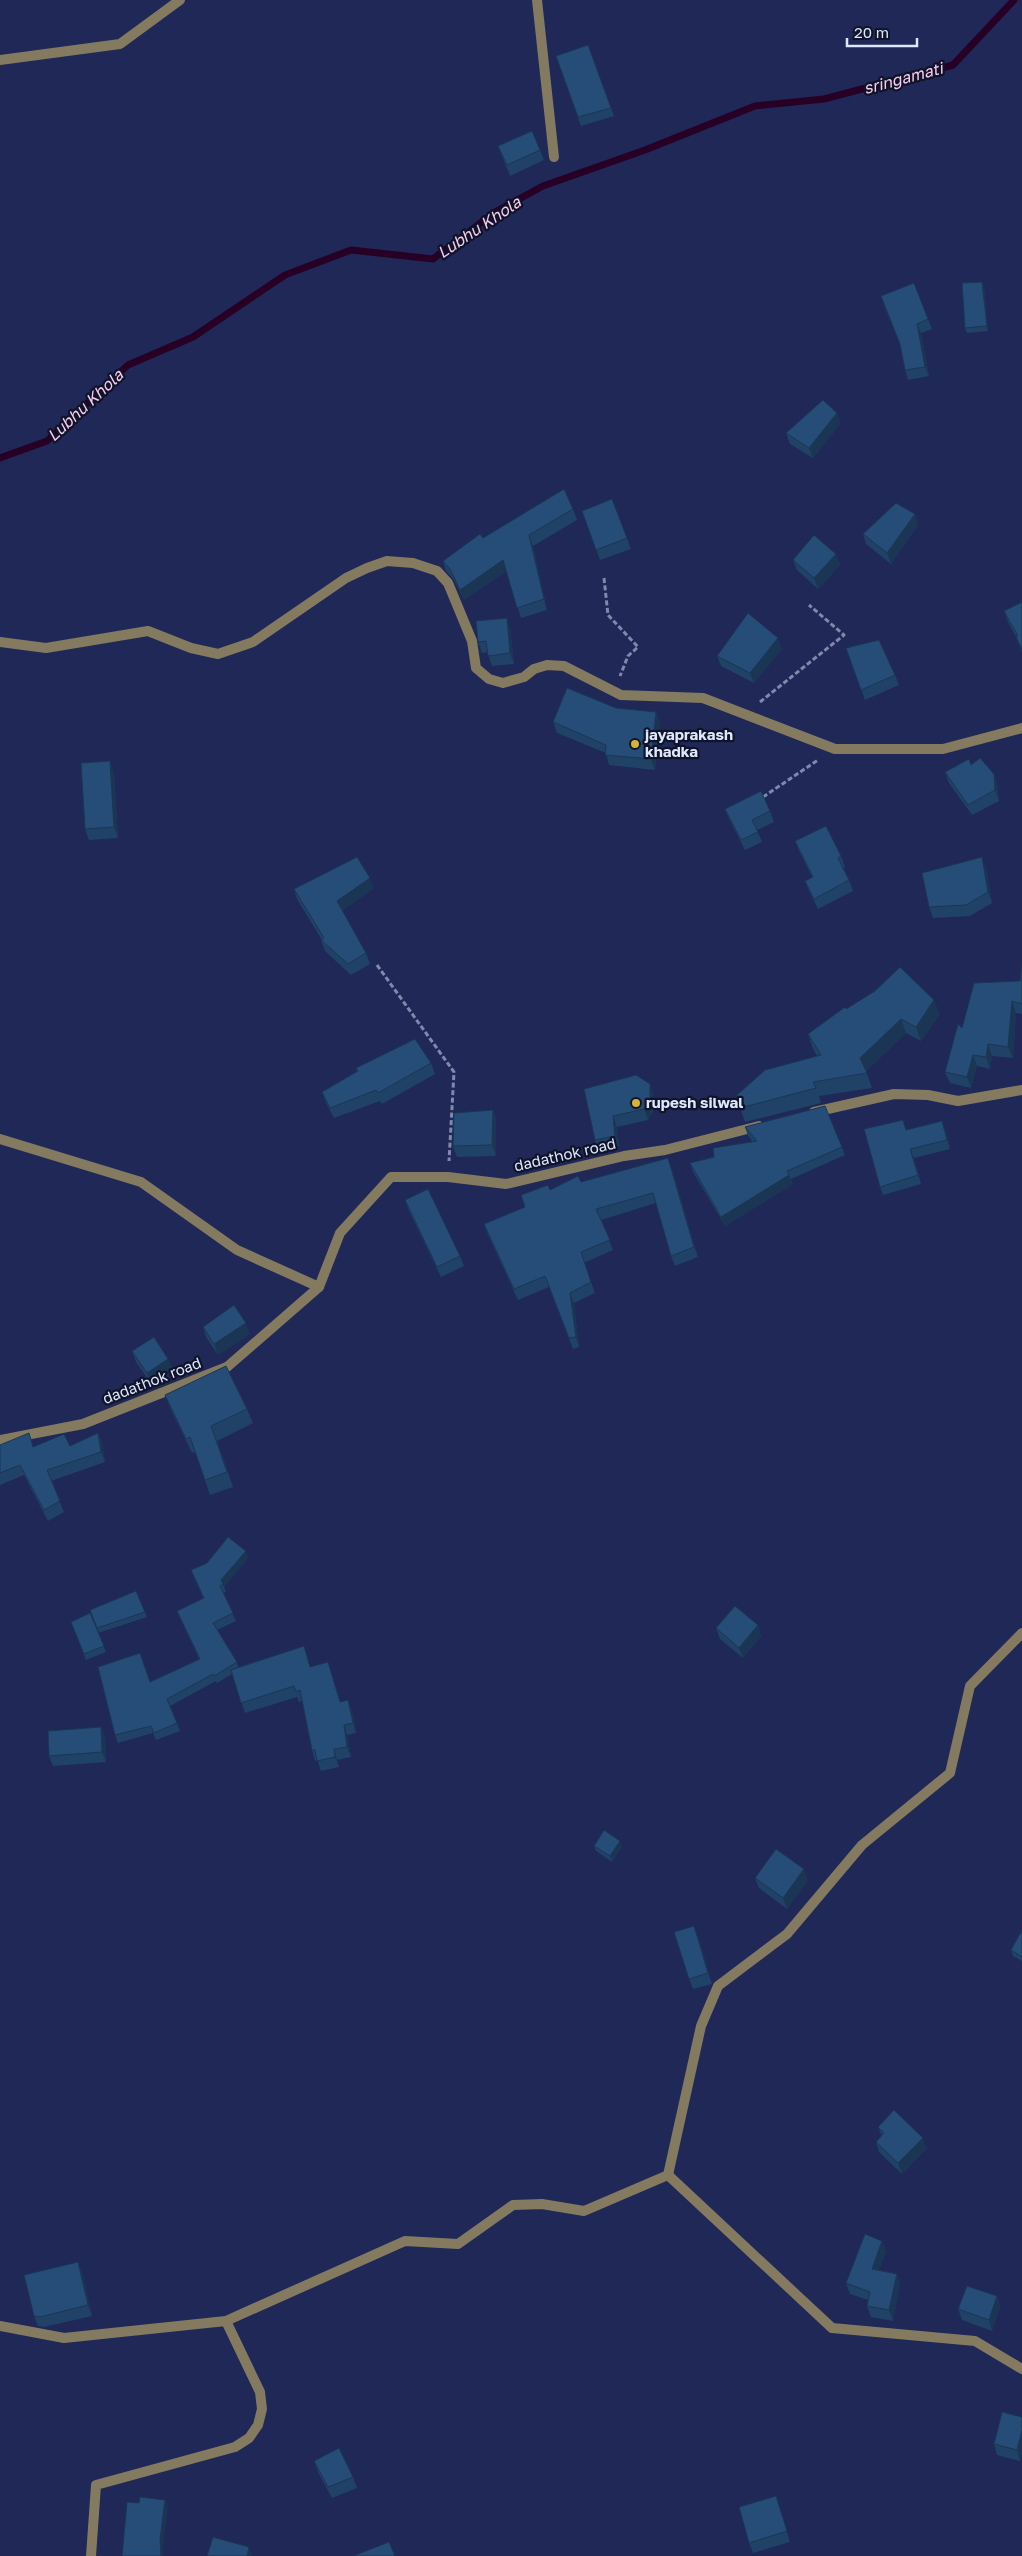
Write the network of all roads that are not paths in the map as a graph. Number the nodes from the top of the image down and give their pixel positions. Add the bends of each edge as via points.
1 (180, 0) edge
2 (537, 0) edge
3 (0, 60) edge
4 (554, 157) dead end
5 (0, 642) edge
6 (1022, 728) edge
7 (1022, 1090) edge
8 (804, 1114) edge
9 (767, 1124) edge
10 (0, 1140) edge
11 (319, 1286) junction
12 (0, 1440) edge
13 (1022, 1633) edge
14 (668, 2175) junction
15 (226, 2321) junction
16 (0, 2326) edge
17 (1022, 2369) edge
18 (90, 2556) edge

1 - 3 street via 120,44
2 - 4 street
5 - 6 street via 46,648 148,631 191,648 218,654 253,642 346,578 367,568 387,561 413,563 438,571 448,583 472,641 476,668 489,679 503,683 547,665 564,666 613,693 703,698 836,749 943,749
7 - 8 street via 958,1101 928,1095 894,1094
9 - 11 street, dadathok road via 506,1184 448,1177 392,1177 340,1233
10 - 11 street via 141,1182 237,1250
11 - 12 street, dadathok road via 227,1367 83,1424
13 - 14 street via 970,1686 950,1774 862,1845 787,1934 718,1986 701,2026
14 - 15 street via 584,2211 542,2204 513,2205 458,2244 406,2240
14 - 17 street via 832,2328 975,2341
15 - 16 street via 64,2338
15 - 18 street via 260,2392 262,2409 258,2425 249,2438 234,2448 96,2485

